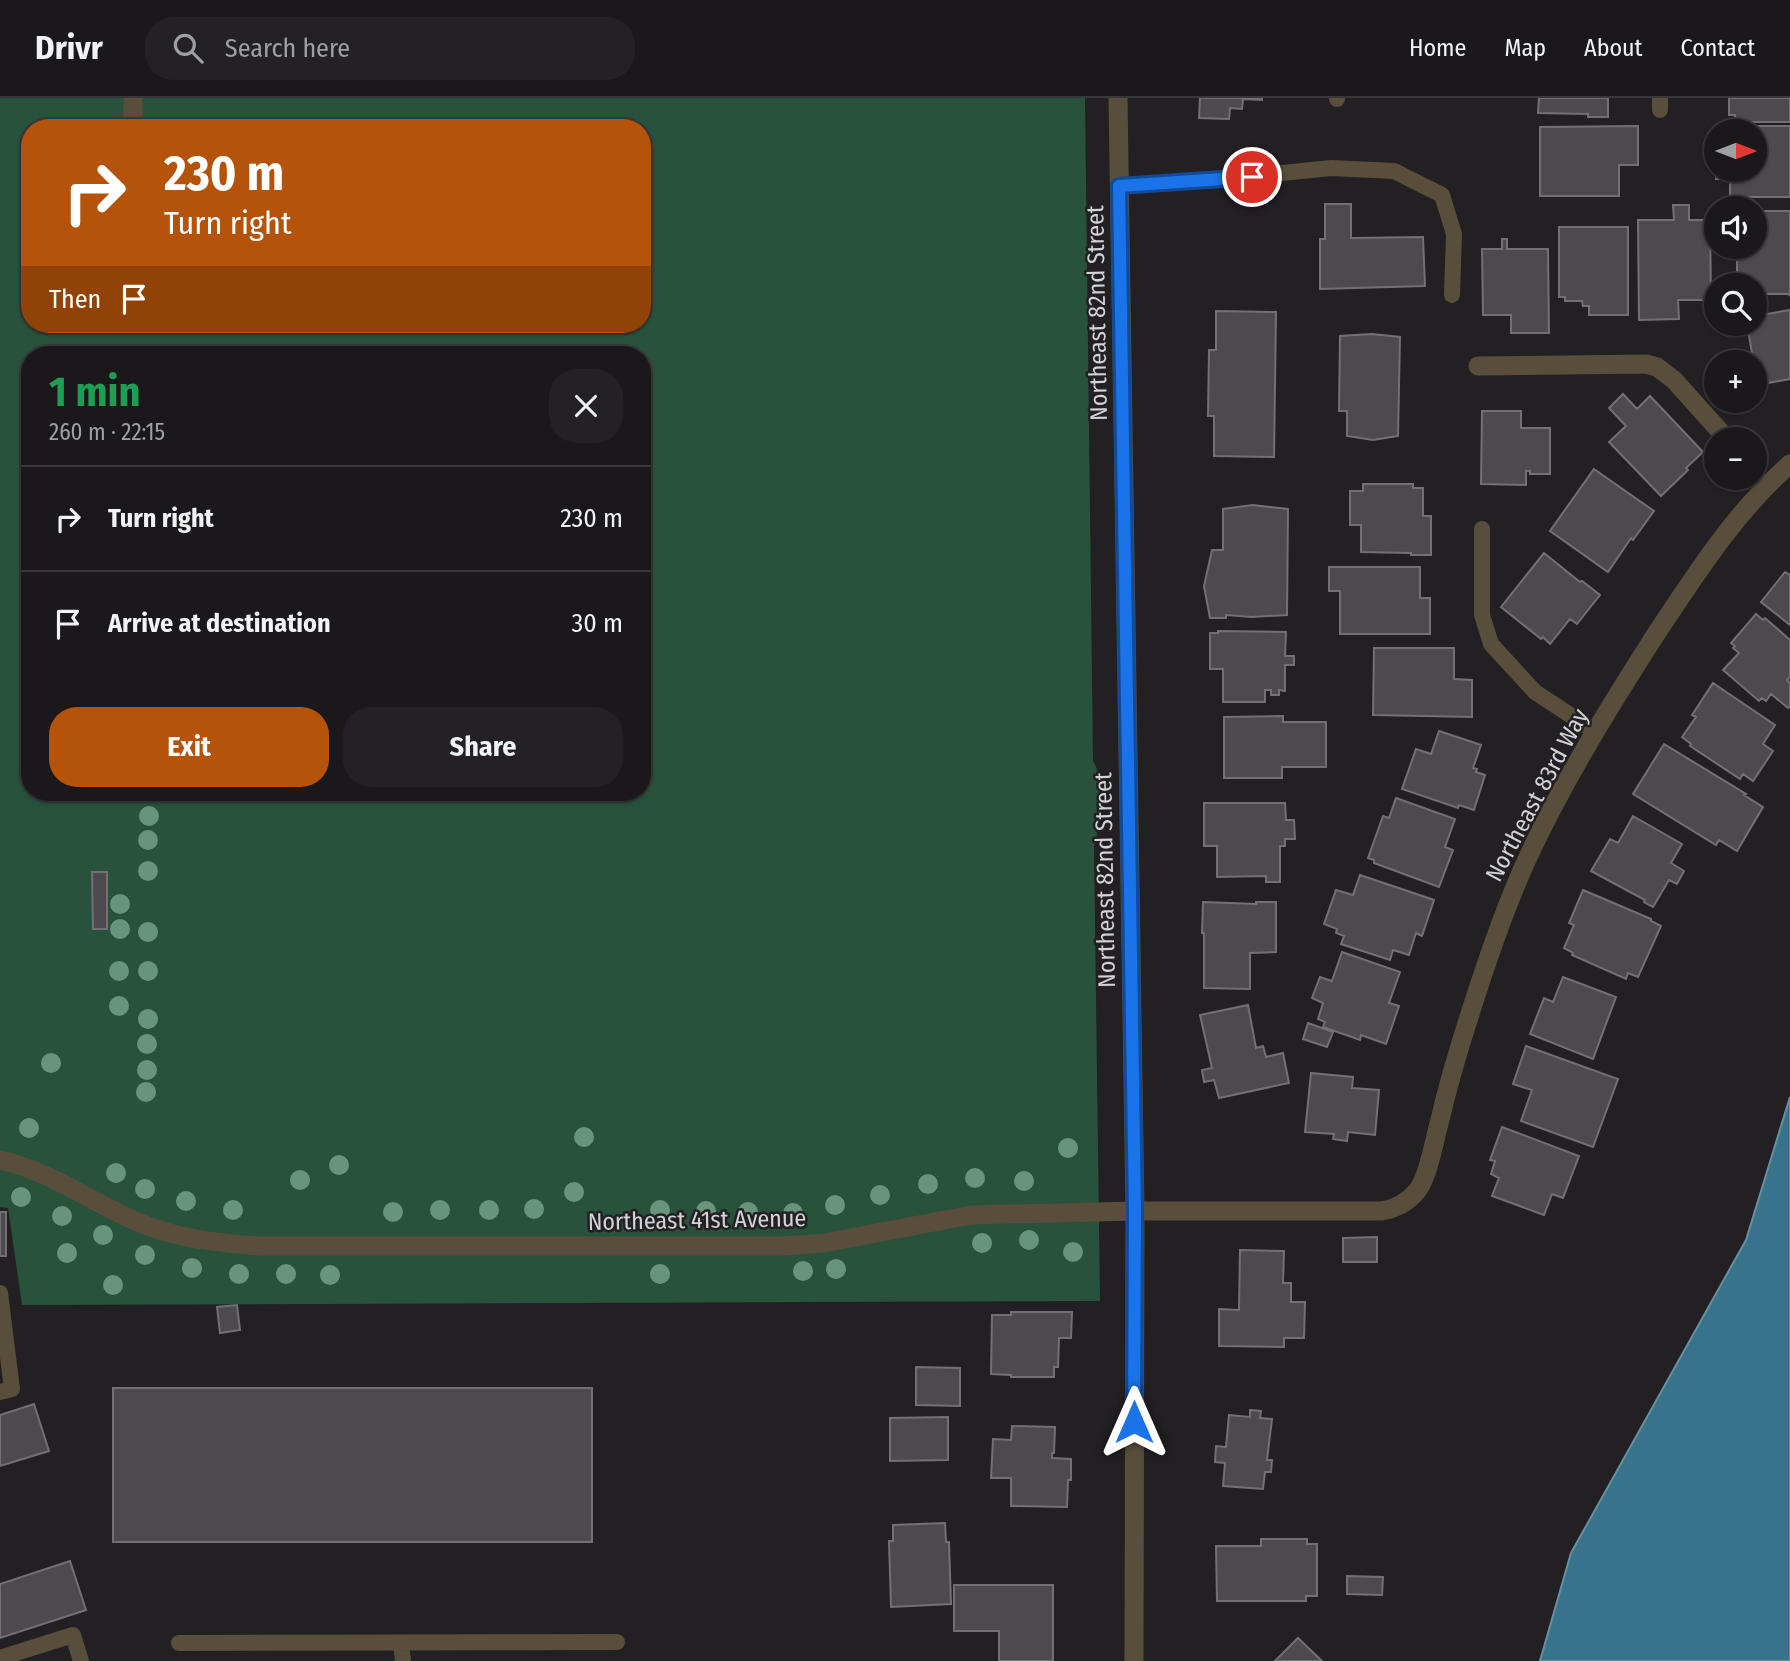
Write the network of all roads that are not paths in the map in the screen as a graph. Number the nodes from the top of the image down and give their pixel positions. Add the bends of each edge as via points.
1 (133, 98) edge
2 (1118, 98) edge
3 (133, 119) edge
4 (1119, 186) junction
5 (1452, 295) dead end
6 (1478, 366) dead end
7 (1716, 427) edge
8 (1790, 464) edge
9 (1767, 474) edge
10 (1754, 490) edge
11 (1482, 528) dead end
12 (1596, 732) junction
13 (0, 1160) edge
14 (1406, 1202) joint
15 (1135, 1211) junction
16 (0, 1293) edge
17 (0, 1392) edge
18 (617, 1642) dead end
19 (179, 1643) dead end
20 (401, 1643) junction
21 (0, 1658) edge
22 (81, 1661) edge
23 (403, 1661) edge
24 (1134, 1661) edge

1 - 3 street
2 - 4 street, Northeast 82nd Street
4 - 5 lane via 1331,168 1395,171 1442,195 1454,234
4 - 15 street, Northeast 82nd Street
6 - 7 street via 1646,364 1674,380
8 - 9 street, Northeast 83rd Way
10 - 12 street, Northeast 83rd Way
11 - 12 lane via 1482,615 1491,643 1535,692
12 - 14 street, Northeast 83rd Way via 1511,895 1459,1048 1425,1172 1418,1190
13 - 15 street, Northeast 41st Avenue via 29,1167 163,1231 197,1240 260,1246 784,1246 824,1243 971,1215
14 - 15 street, Northeast 41st Avenue via 1381,1212
15 - 24 street, Northeast 82nd Street
16 - 17 lane via 12,1389
18 - 20 lane
19 - 20 lane
20 - 23 lane
21 - 22 lane via 73,1635

